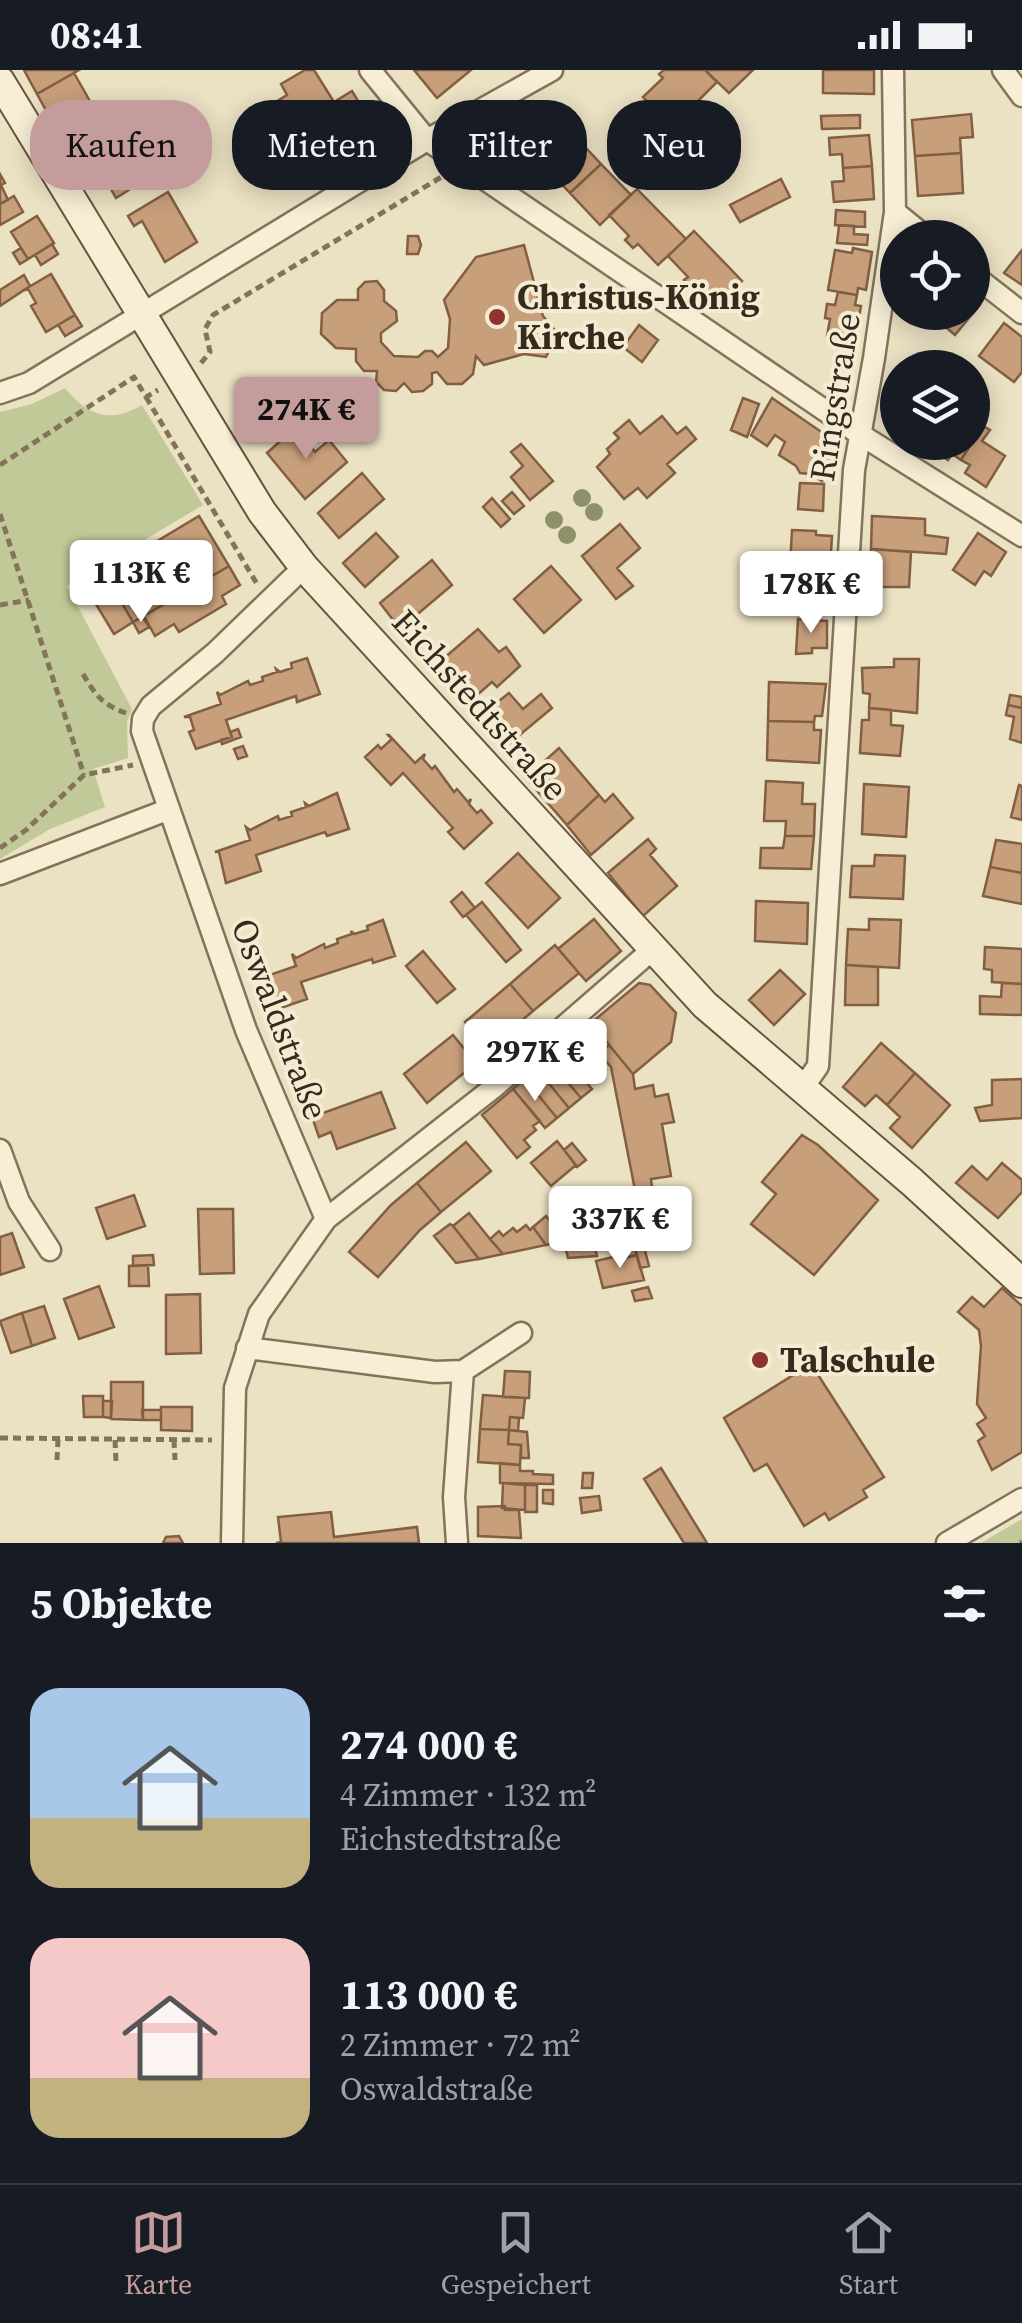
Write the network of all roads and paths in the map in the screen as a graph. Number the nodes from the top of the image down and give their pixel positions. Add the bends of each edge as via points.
1 (370, 70) edge
2 (552, 70) edge
3 (894, 70) edge
4 (1004, 70) edge
5 (0, 81) edge
6 (1022, 96) edge
7 (426, 140) junction
8 (432, 144) edge
9 (432, 183) edge
10 (501, 190) edge
11 (895, 212) junction
12 (905, 220) edge
13 (990, 288) edge
14 (141, 313) junction
15 (1022, 313) edge
16 (182, 376) junction
17 (0, 393) edge
18 (146, 398) junction
19 (858, 433) junction
20 (0, 465) edge
21 (0, 514) edge
22 (1022, 536) edge
23 (304, 567) junction
24 (29, 600) junction
25 (268, 602) junction
26 (0, 605) edge
27 (83, 674) dead end
28 (143, 719) junction
29 (151, 761) junction
30 (84, 775) junction
31 (168, 810) junction
32 (0, 848) edge
33 (0, 874) edge
34 (652, 950) junction
35 (802, 1088) junction
36 (0, 1150) edge
37 (326, 1219) junction
38 (50, 1250) dead end
39 (1016, 1268) edge
40 (522, 1333) dead end
41 (247, 1348) junction
42 (463, 1371) junction
43 (0, 1438) edge
44 (58, 1439) junction
45 (115, 1440) junction
46 (174, 1440) junction
47 (232, 1440) junction
48 (56, 1460) dead end
49 (174, 1460) dead end
50 (116, 1462) dead end
51 (1022, 1498) edge
52 (232, 1543) edge
53 (456, 1543) edge
54 (946, 1543) edge

1 - 7 street
2 - 7 street
3 - 11 street, Ringstraße
4 - 6 street
5 - 14 street, Eichstedtstraße
7 - 8 street
7 - 14 street
9 - 16 path via 213,314 205,329 208,357
10 - 19 street
11 - 12 street
11 - 19 street, Ringstraße
13 - 15 street
14 - 16 street, Eichstedtstraße
14 - 17 street via 29,383
16 - 18 path
16 - 23 street, Eichstedtstraße via 262,512
18 - 20 path via 134,377
18 - 25 path
19 - 22 street
19 - 35 street, Ringstraße via 818,1066
21 - 24 path
23 - 25 street
23 - 34 street, Eichstedtstraße
24 - 26 path
24 - 30 path
25 - 28 street
27 - 28 path via 108,706
28 - 29 street, Oswaldstraße
29 - 30 path
29 - 31 street, Oswaldstraße
30 - 32 path
31 - 33 street
31 - 37 street, Oswaldstraße via 246,1030
34 - 35 street, Eichstedtstraße via 705,1006
34 - 37 street
35 - 39 street, Eichstedtstraße
36 - 38 street via 19,1202
37 - 41 street via 259,1314
40 - 42 street
41 - 42 street
41 - 47 street via 235,1388
42 - 53 street
43 - 44 path
44 - 45 path
44 - 48 path
45 - 46 path
45 - 50 path
46 - 47 path
46 - 49 path
47 - 52 street
51 - 54 street

